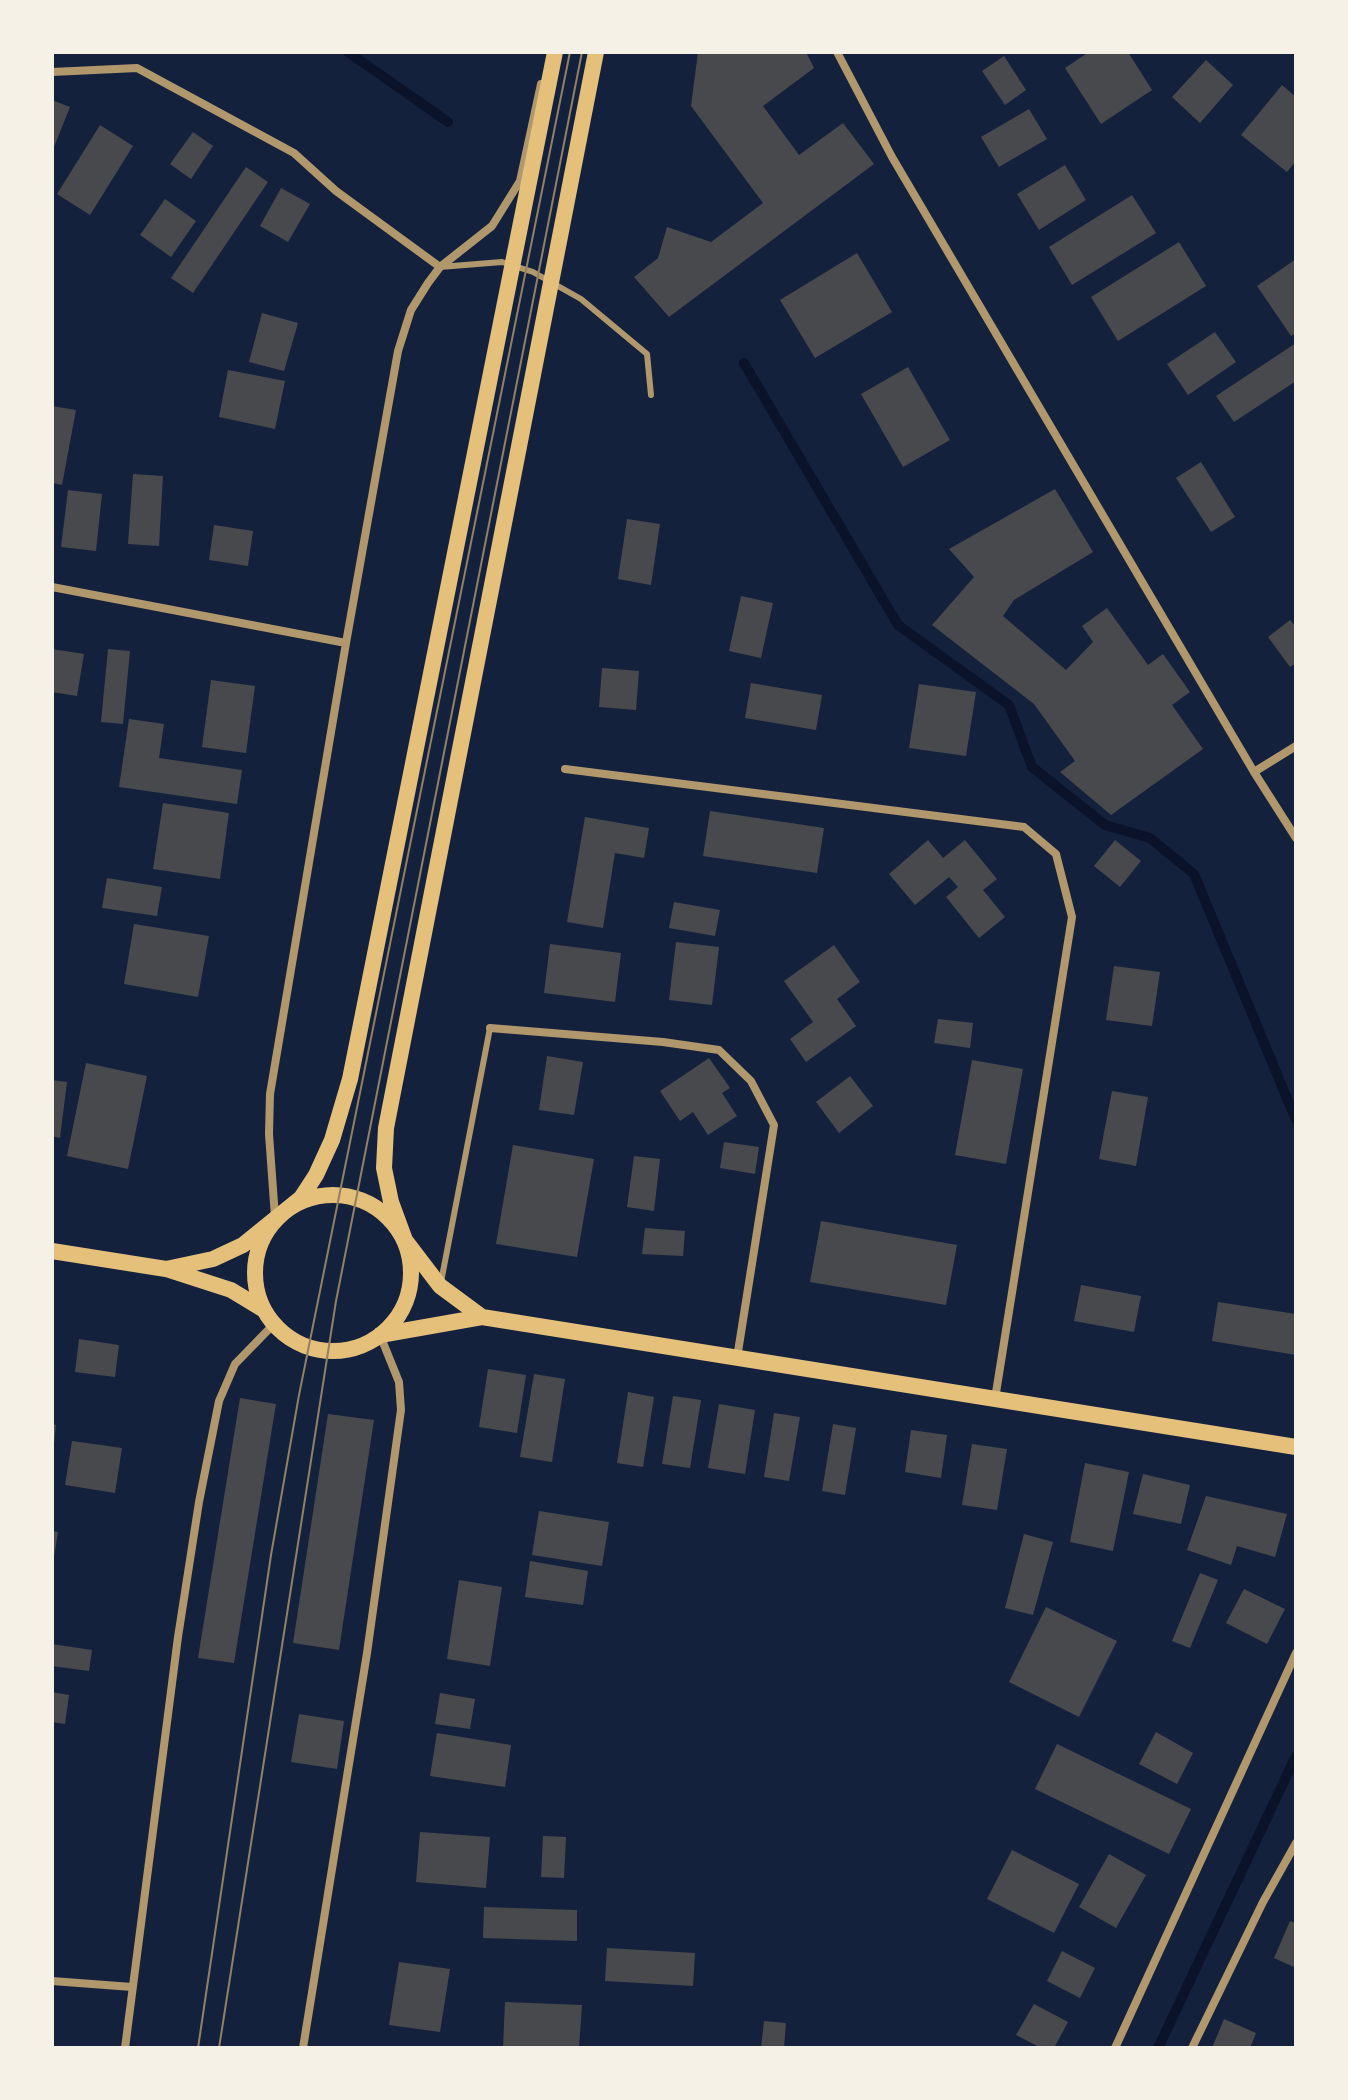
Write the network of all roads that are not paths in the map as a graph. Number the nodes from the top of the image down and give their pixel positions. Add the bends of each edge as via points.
1 (547, 52) edge
2 (555, 52) edge
3 (596, 52) edge
4 (837, 52) edge
5 (52, 72) edge
6 (440, 267) junction
7 (651, 395) dead end
8 (52, 587) edge
9 (346, 643) junction
10 (1296, 746) edge
11 (565, 769) dead end
12 (1254, 772) junction
13 (1296, 838) edge
14 (490, 1028) joint
15 (275, 1221) junction
16 (405, 1240) junction
17 (52, 1251) edge
18 (166, 1269) junction
19 (440, 1286) junction
20 (264, 1310) junction
21 (482, 1317) junction
22 (274, 1324) junction
23 (380, 1335) junction
24 (737, 1358) junction
25 (995, 1399) junction
26 (1296, 1447) edge
27 (1296, 1653) edge
28 (1296, 1843) edge
29 (52, 1981) edge
30 (132, 1987) junction
31 (125, 2048) edge
32 (303, 2048) edge
33 (1115, 2048) edge
34 (1192, 2048) edge

1 - 6 street via 520,181 492,226
2 - 15 main road via 350,1079 316,1175 301,1198
3 - 16 main road via 386,1128 384,1168
4 - 12 street via 892,157
5 - 6 street via 137,68 294,153 336,191
6 - 7 lane via 502,262 533,272 581,299 647,354
6 - 9 street via 411,310 398,351
8 - 9 street
9 - 15 street via 270,1094
10 - 12 street
11 - 25 street via 1024,827 1056,854 1072,917
12 - 13 street
14 - 19 lane
14 - 24 street via 719,1050 751,1081 774,1125
15 - 16 main road via 295,1204 345,1195 370,1203
15 - 18 main road via 213,1259
15 - 20 main road via 256,1263 256,1287
16 - 19 main road
16 - 23 main road via 411,1260 406,1302
17 - 18 main road
18 - 20 main road via 231,1290
19 - 21 main road
20 - 22 main road
21 - 23 main road
21 - 24 main road
22 - 23 main road via 314,1349 359,1346
22 - 30 street via 235,1364 219,1401 178,1637
23 - 32 street via 399,1382 401,1410
24 - 25 main road
25 - 26 main road
27 - 33 street
28 - 34 street
29 - 30 street
30 - 31 street

